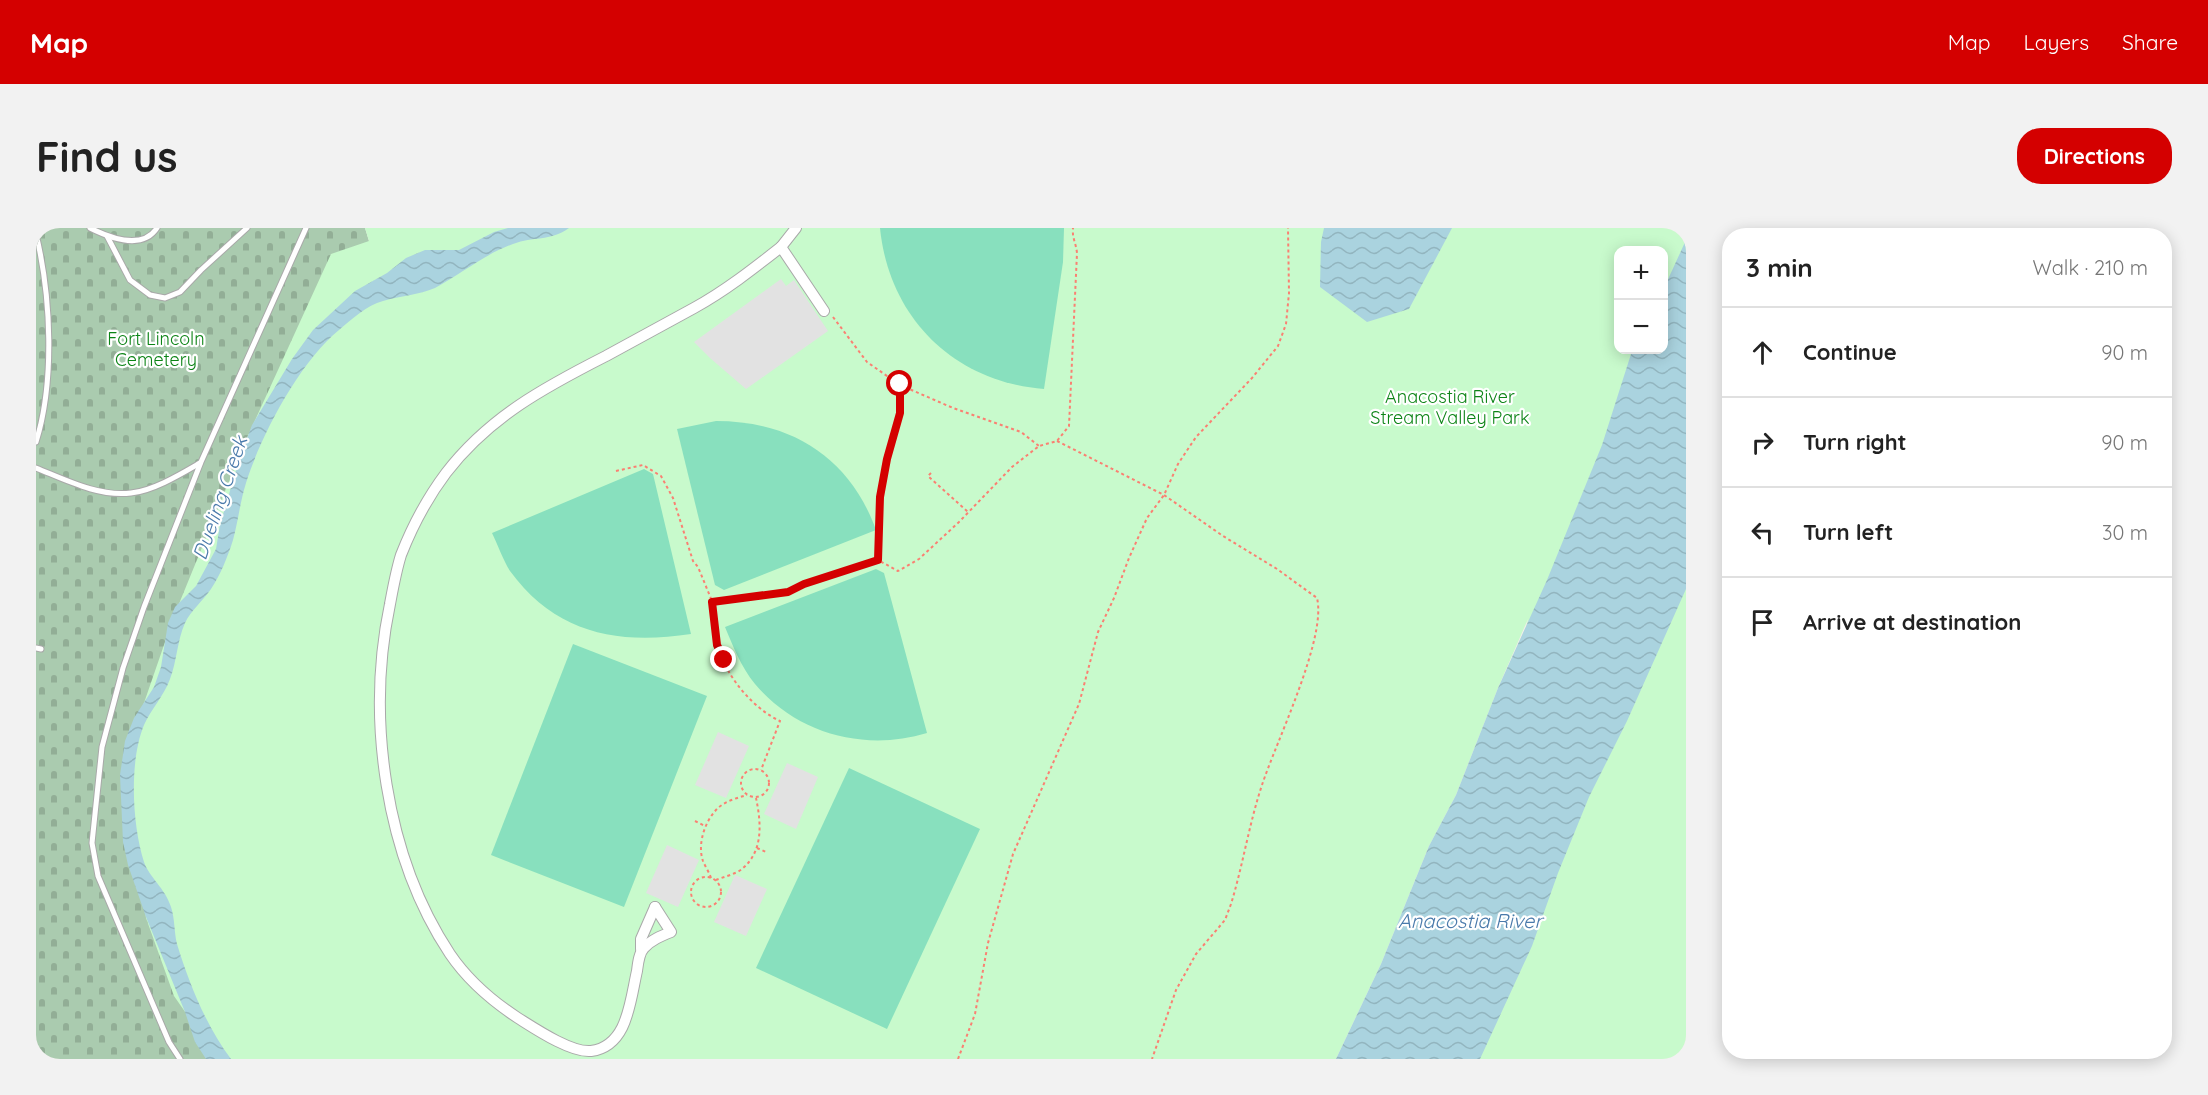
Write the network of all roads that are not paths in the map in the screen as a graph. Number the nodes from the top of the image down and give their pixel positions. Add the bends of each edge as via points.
1 (90, 228) edge
2 (157, 228) edge
3 (247, 228) edge
4 (306, 228) edge
5 (796, 228) edge
6 (36, 234) edge
7 (107, 236) junction
8 (781, 247) junction
9 (824, 311) road end
10 (36, 442) edge
11 (201, 462) junction
12 (36, 468) edge
13 (641, 950) dead end
14 (180, 1059) edge

1 - 7 lane
2 - 7 lane via 140,240
3 - 7 lane via 180,292 165,298 150,295 130,280
4 - 11 lane
5 - 8 street
6 - 10 lane via 41,254 49,366
8 - 9 street
8 - 13 street via 728,288 535,394 492,423 446,472 414,527 401,557 386,624 381,729 391,805 410,877 452,956 500,1006 569,1047 586,1052 603,1048 618,1036 626,1020
11 - 12 lane via 133,493 107,493
11 - 14 lane via 123,668 102,747 92,843 98,876 117,924 168,1042

